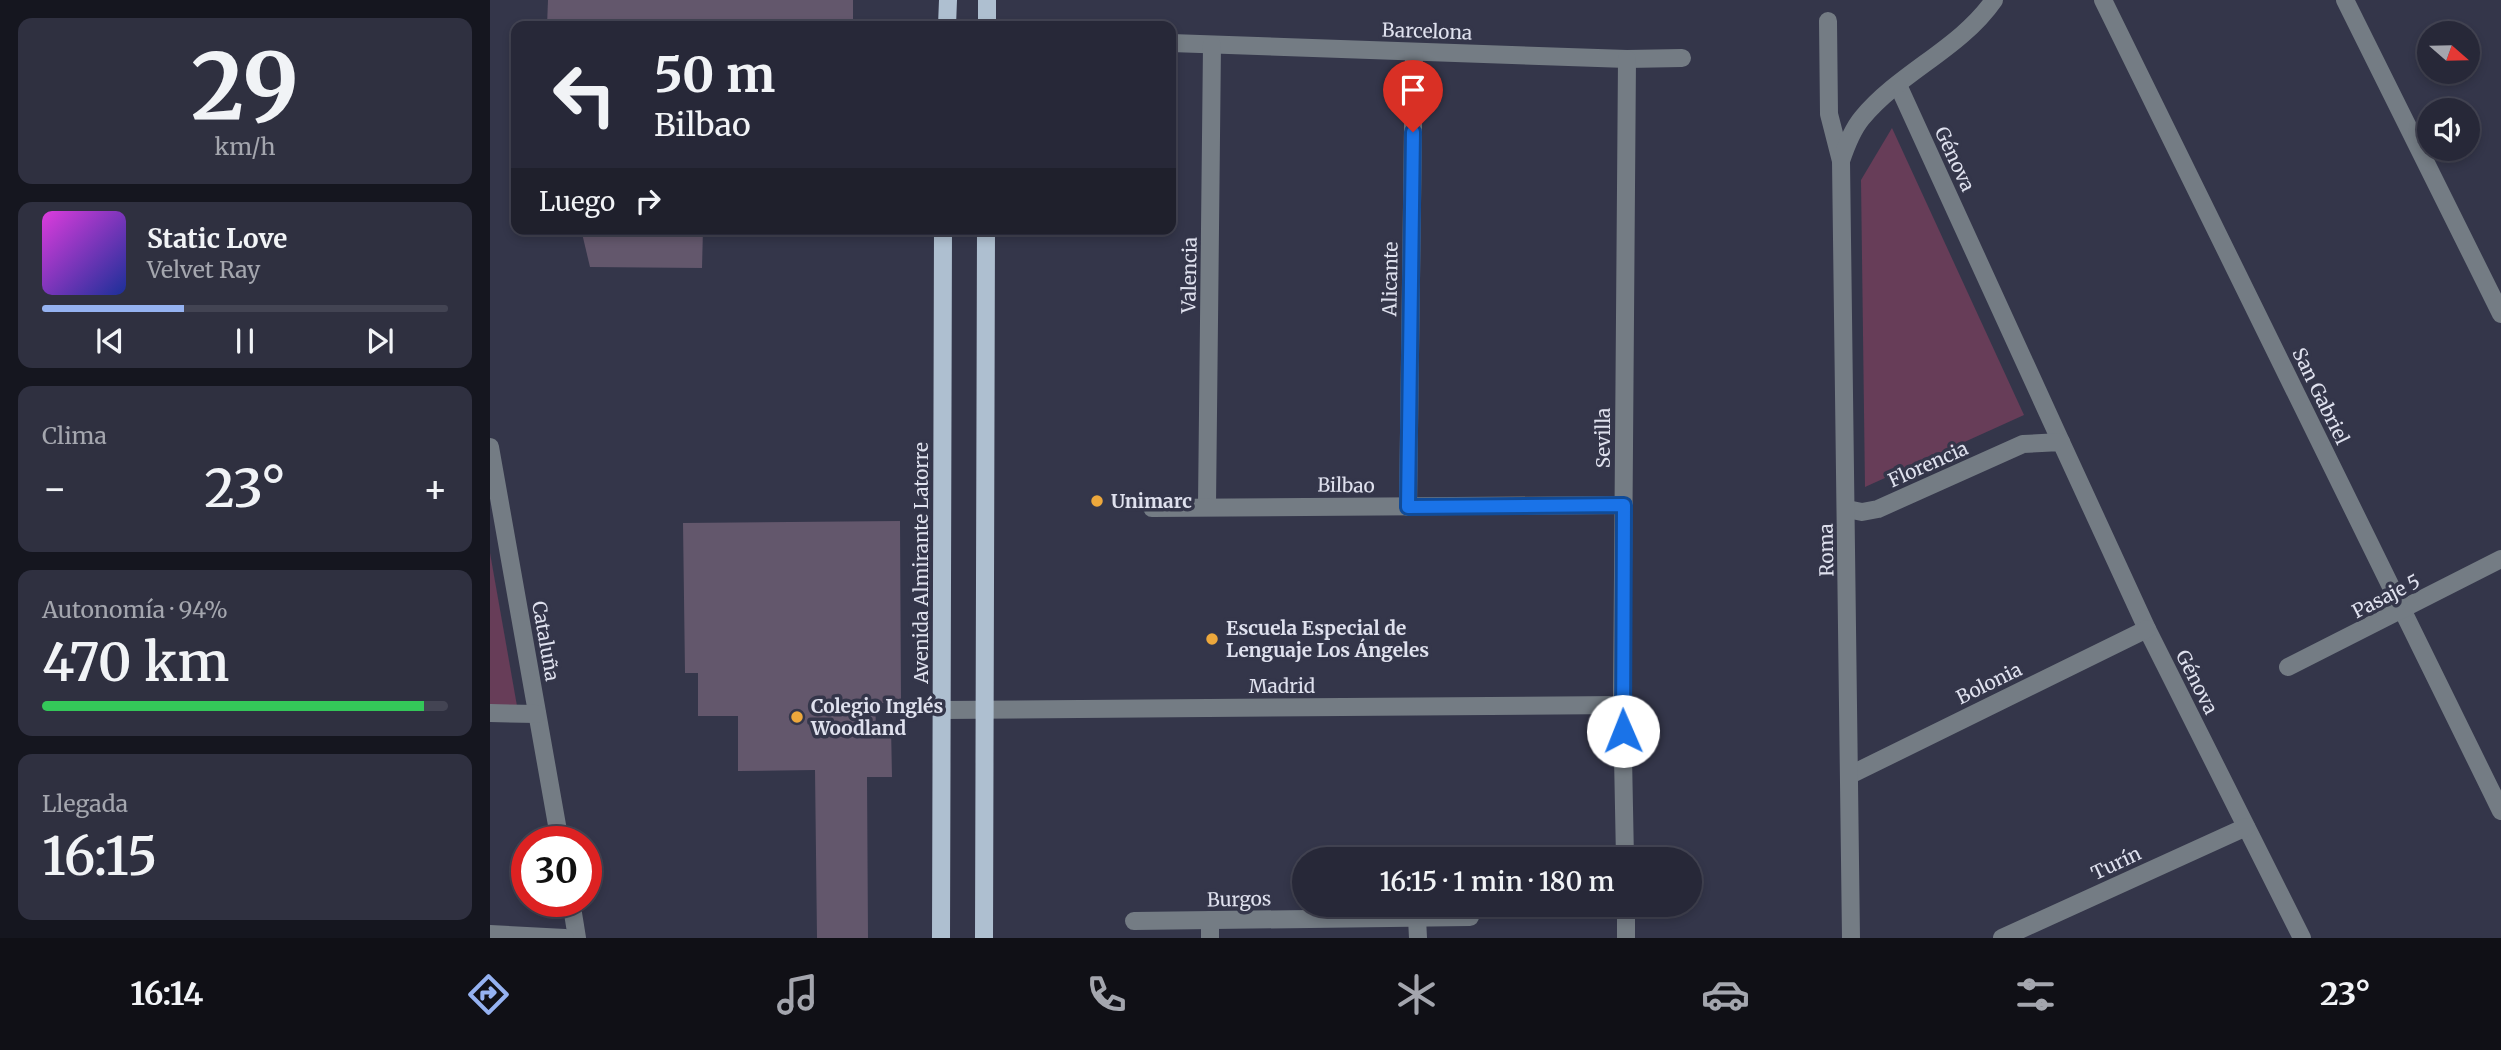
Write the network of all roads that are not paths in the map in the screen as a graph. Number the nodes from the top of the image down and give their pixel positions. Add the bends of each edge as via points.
1 (947, 0) edge
2 (987, 0) edge
3 (1994, 0) edge
4 (2103, 0) edge
5 (2345, 0) edge
6 (947, 21) edge
7 (987, 21) edge
8 (1828, 21) dead end
9 (1176, 43) edge
10 (1212, 45) junction
11 (1414, 52) junction
12 (1682, 58) dead end
13 (1627, 59) junction
14 (1898, 85) junction
15 (1841, 161) junction
16 (943, 235) edge
17 (986, 235) edge
18 (2501, 314) edge
19 (2061, 442) junction
20 (490, 447) edge
21 (494, 496) edge
22 (1208, 505) junction
23 (1624, 505) junction
24 (1408, 507) junction
25 (1152, 508) dead end
26 (1847, 509) junction
27 (2501, 559) edge
28 (2403, 611) junction
29 (2147, 629) junction
30 (2288, 667) dead end
31 (1622, 705) junction
32 (984, 709) junction
33 (942, 710) junction
34 (490, 713) edge
35 (537, 714) junction
36 (1850, 775) junction
37 (2501, 811) edge
38 (557, 826) edge
39 (2246, 827) junction
40 (1625, 847) edge
41 (574, 917) edge
42 (1470, 917) dead end
43 (1626, 917) edge
44 (1417, 918) junction
45 (1134, 921) dead end
46 (1210, 929) edge
47 (490, 934) edge
48 (565, 938) edge
49 (577, 938) edge
50 (941, 938) edge
51 (984, 938) edge
52 (1418, 938) edge
53 (1626, 938) edge
54 (1851, 938) edge
55 (2002, 938) edge
56 (2302, 938) edge

1 - 6 main road
2 - 7 main road
3 - 14 street, Roma via 1959,38
4 - 28 street, San Gabriel
5 - 18 street
8 - 15 street, Roma via 1829,114
9 - 10 street, Barcelona
10 - 11 street, Barcelona
10 - 22 street, Valencia
11 - 13 street, Barcelona
11 - 24 street, Alicante
12 - 13 street, Barcelona
13 - 23 street, Sevilla
14 - 15 street, Roma via 1861,118
14 - 19 street, Génova
15 - 26 street, Roma
16 - 33 main road, Avenida Almirante Latorre
17 - 32 main road
19 - 26 street, Florencia via 2024,444 1878,509
19 - 29 street, Génova
20 - 21 street, Cataluña
21 - 35 street, Cataluña
22 - 24 street, Bilbao
22 - 25 street, Bilbao
23 - 24 street, Bilbao
23 - 31 street, Sevilla
26 - 36 street, Roma
27 - 28 street, Pasaje 5
28 - 30 street, Pasaje 5
28 - 37 street, San Gabriel
29 - 36 street, Bolonia
29 - 39 street, Génova
31 - 32 street, Madrid
31 - 40 street, Sevilla
32 - 33 street, Madrid
32 - 51 main road
33 - 50 main road, Avenida Almirante Latorre
34 - 35 street
35 - 38 street, Cataluña
36 - 54 street, Roma
39 - 55 street, Turín
39 - 56 street, Génova
41 - 49 street
42 - 44 street, Burgos
43 - 53 street
44 - 46 street, Burgos
44 - 52 street
45 - 46 street, Burgos
47 - 48 street

